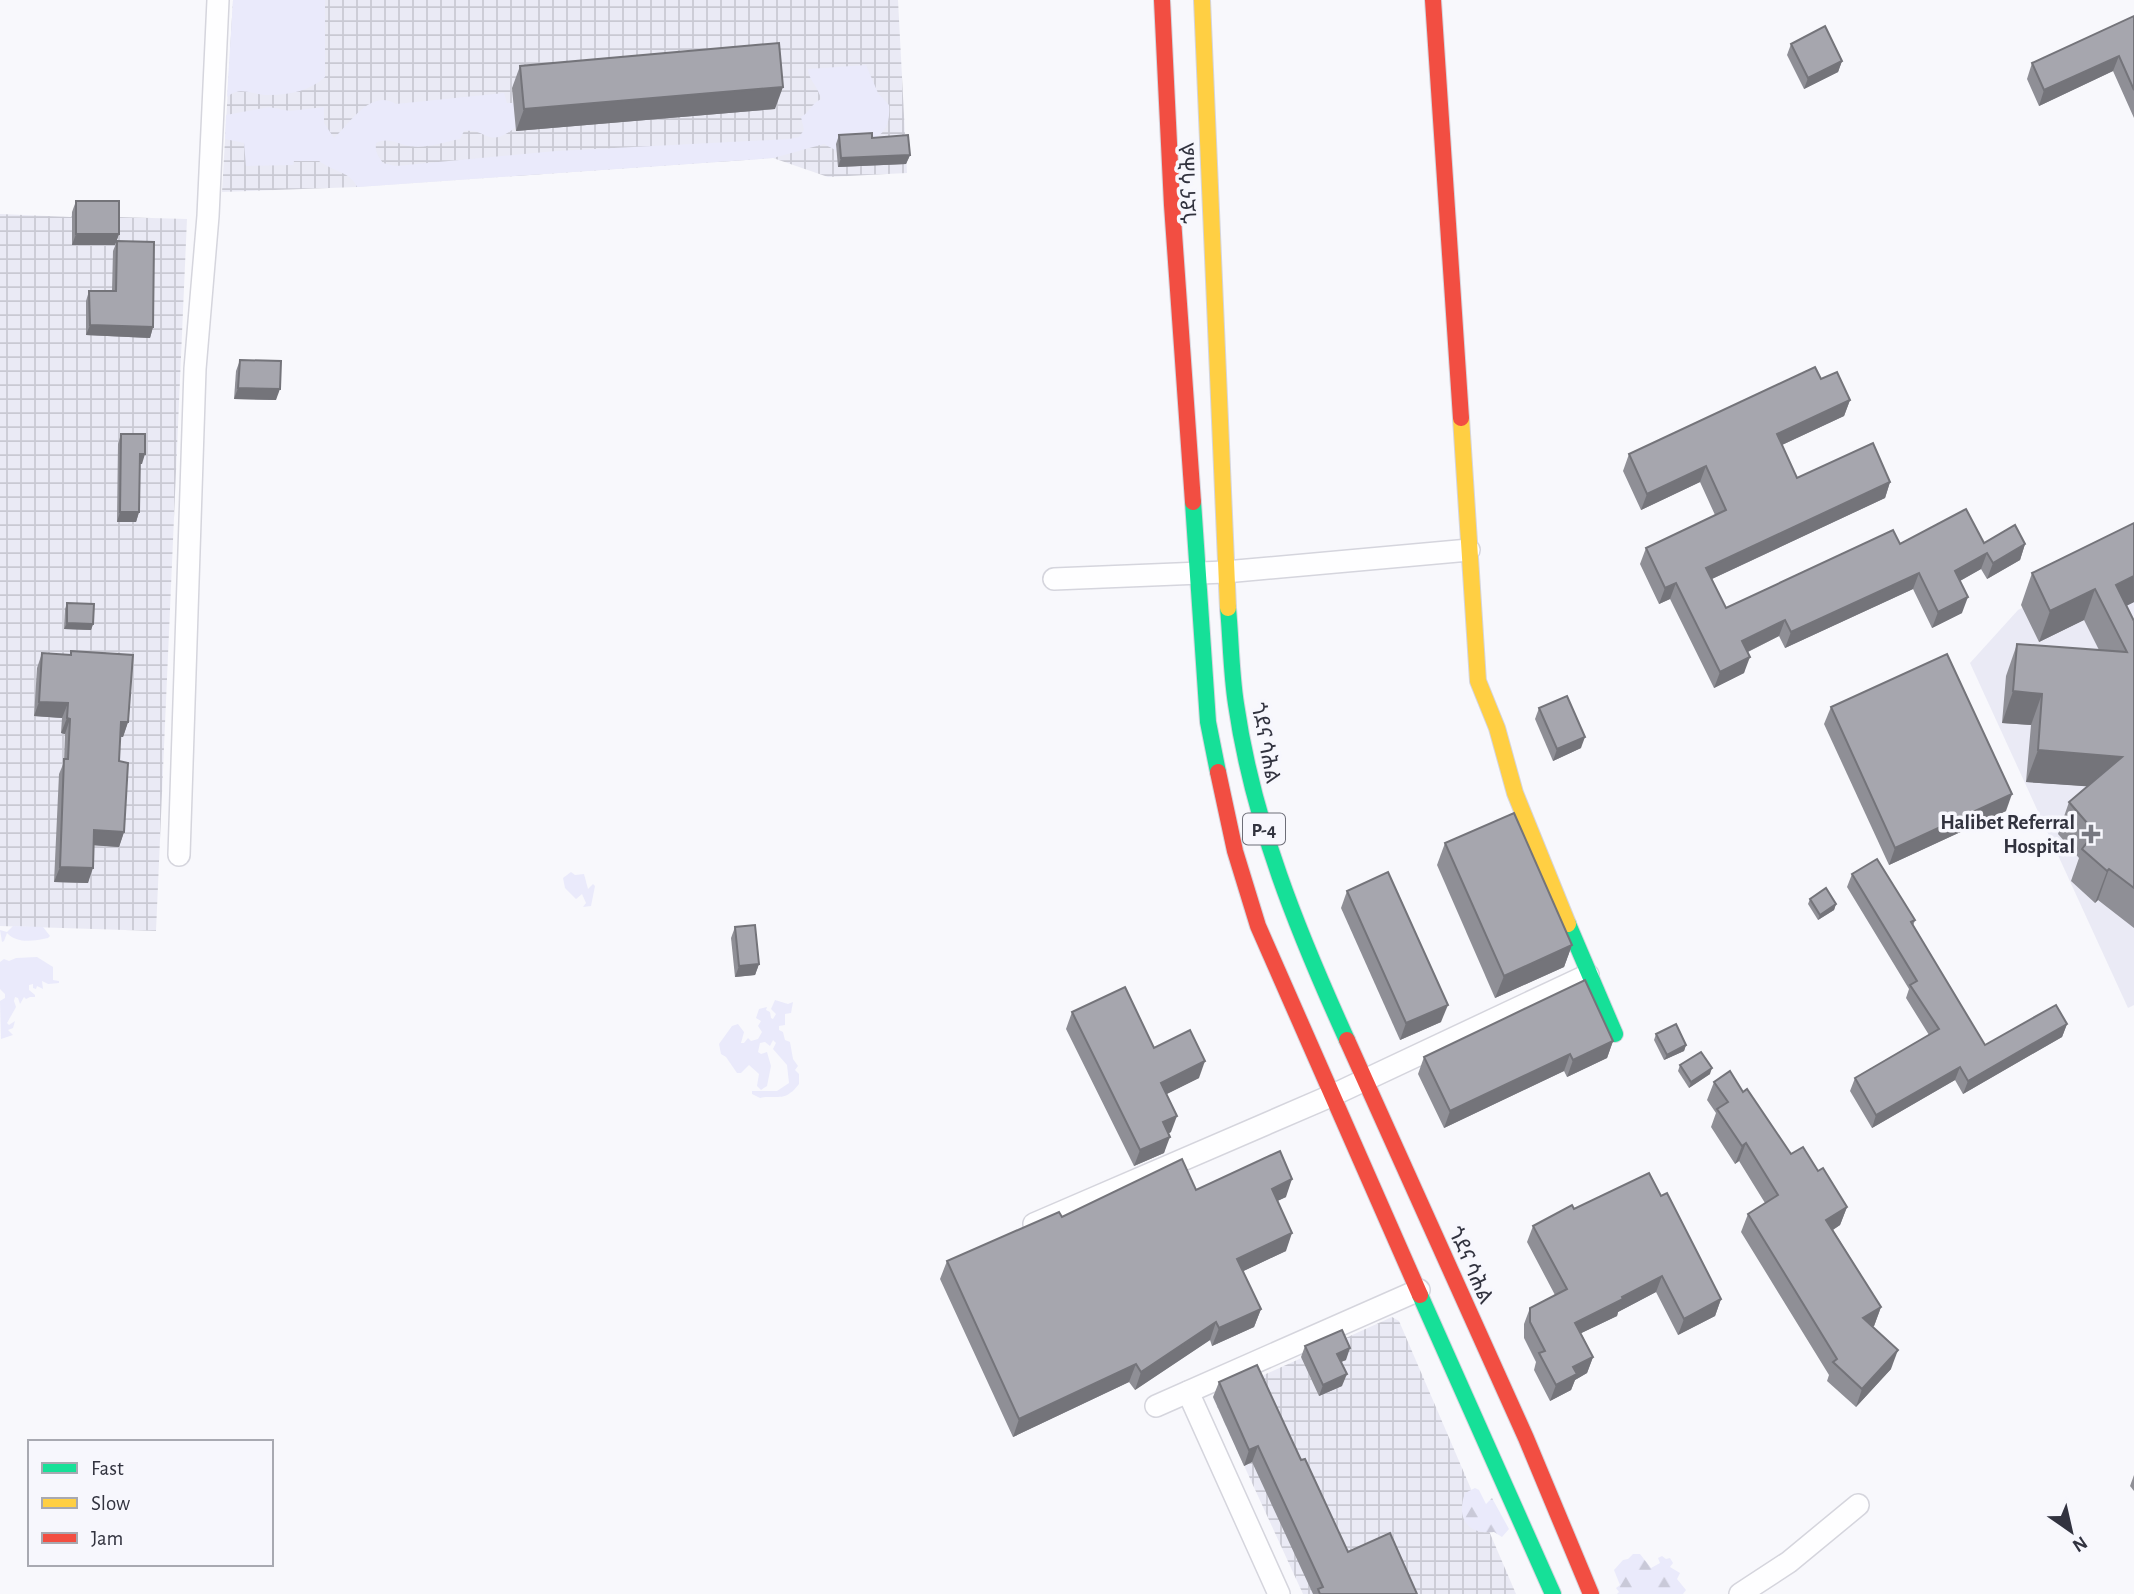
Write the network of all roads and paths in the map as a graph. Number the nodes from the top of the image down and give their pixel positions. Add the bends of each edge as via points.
1 (218, 0) edge
2 (1163, 0) edge
3 (1202, 0) edge
4 (1433, 0) edge
5 (1189, 159) junction
6 (1469, 550) junction
7 (1225, 572) junction
8 (1197, 573) junction
9 (1054, 579) dead end
10 (179, 855) dead end
11 (1588, 975) junction
12 (1615, 1034) dead end
13 (1365, 1080) junction
14 (1333, 1095) junction
15 (1017, 1231) edge
16 (1419, 1290) junction
17 (1188, 1392) junction
18 (1156, 1406) dead end
19 (1858, 1505) dead end
20 (1279, 1594) edge
21 (1553, 1594) edge
22 (1591, 1594) edge
23 (1740, 1594) edge

1 - 10 street via 195,369
2 - 5 main road, ጎደና ሳሕል / P-4
3 - 5 main road, ጎደና ሳሕል / P-4
4 - 6 main road
5 - 7 main road, ጎደና ሳሕል / P-4
5 - 8 main road, ጎደና ሳሕል / P-4
6 - 7 street
6 - 11 main road via 1478,681 1515,793
7 - 8 street
7 - 13 main road, ጎደና ሳሕል / P-4 via 1236,704 1255,798 1302,938
8 - 9 street
8 - 14 main road, ጎደና ሳሕል / P-4 via 1208,722 1234,848 1280,979
11 - 12 main road
11 - 13 street
13 - 14 street
13 - 22 main road, ጎደና ሳሕል / P-4
14 - 15 street
14 - 16 main road, ጎደና ሳሕል / P-4
16 - 17 street
16 - 21 main road, ጎደና ሳሕል / P-4
17 - 18 street
17 - 20 street
19 - 23 street via 1789,1562

